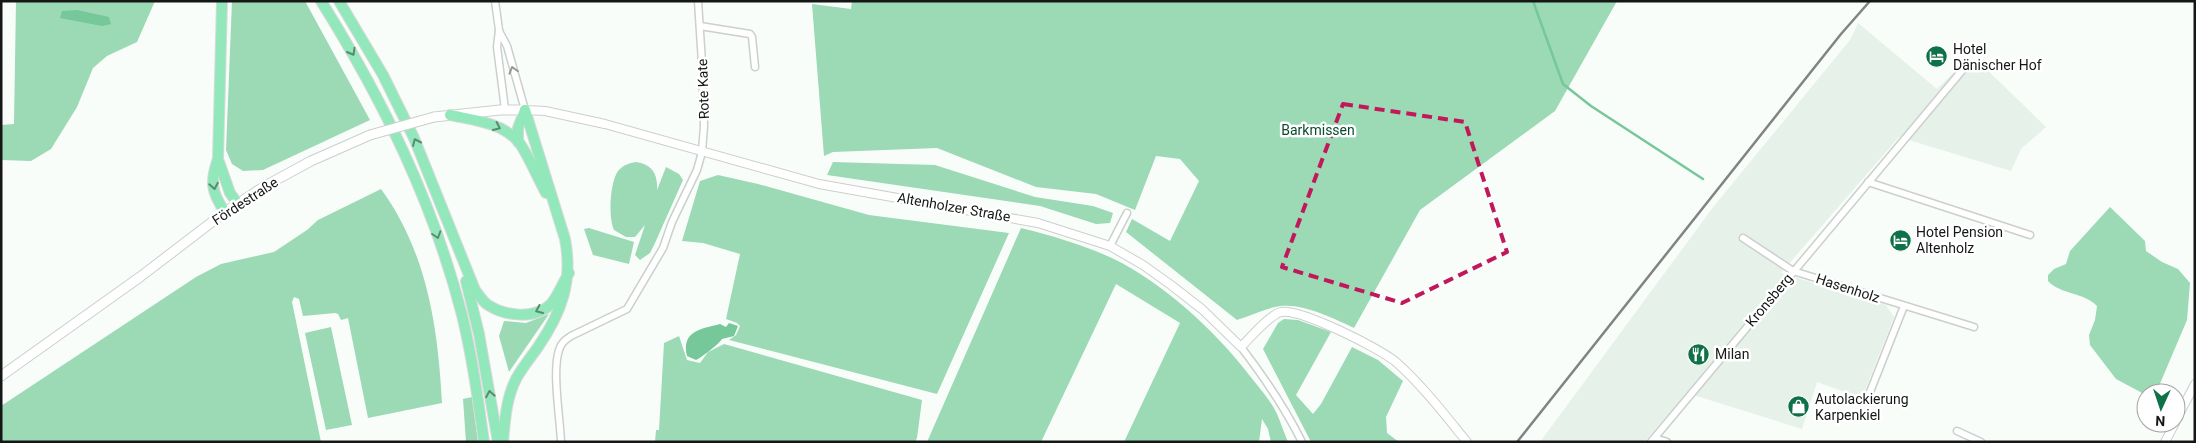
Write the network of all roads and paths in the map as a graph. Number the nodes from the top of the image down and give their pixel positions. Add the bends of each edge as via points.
1 (222, 1) edge
2 (321, 1) edge
3 (339, 1) edge
4 (495, 1) edge
5 (698, 1) edge
6 (700, 26) junction
7 (499, 30) junction
8 (755, 67) dead end
9 (1965, 67) dead end
10 (505, 110) junction
11 (525, 110) junction
12 (450, 115) junction
13 (518, 142) junction
14 (702, 152) junction
15 (218, 159) junction
16 (1868, 182) junction
17 (435, 187) junction
18 (238, 204) junction
19 (225, 212) junction
20 (1127, 213) dead end
21 (557, 214) junction
22 (2030, 235) dead end
23 (1743, 238) dead end
24 (1110, 246) junction
25 (1794, 271) junction
26 (569, 273) junction
27 (1904, 306) junction
28 (1974, 327) dead end
29 (1241, 347) junction
30 (1, 376) edge
31 (2195, 384) edge
32 (1870, 392) dead end
33 (2186, 401) edge
34 (1957, 431) dead end
35 (1969, 439) edge
36 (1653, 440) edge
37 (484, 442) edge
38 (498, 442) edge
39 (504, 442) edge
40 (561, 442) edge
41 (1302, 442) edge
42 (1467, 442) edge
43 (1667, 442) edge
44 (1981, 442) edge

1 - 15 highway
2 -> 37 highway via 384,108 431,217 462,316
17 -> 3 highway via 396,100
4 - 7 street
5 - 6 street, Rote Kate
6 - 8 street via 750,34
6 - 14 street, Rote Kate via 704,117
7 - 10 street via 497,47
11 -> 7 street via 507,46
9 - 16 street, Kronsberg
10 - 11 main road, Fördestraße
10 - 12 main road, Fördestraße
11 - 13 highway via 518,128
11 - 14 street, Altenholzer Straße via 605,124
11 - 21 highway
12 -> 13 highway via 501,128
12 - 18 main road, Fördestraße, bridge via 370,135 265,186
13 - 21 highway
14 - 24 street, Altenholzer Straße via 819,184 1038,222
14 - 40 street, Rote Kate via 663,248 627,310 571,336 559,349 556,362
15 - 18 highway
15 -> 19 highway via 212,174 213,188
16 - 22 street
16 - 25 street, Kronsberg
26 -> 17 highway via 551,304 537,312 504,313 486,304 475,290
38 -> 17 highway via 479,334 464,275
18 - 19 main road, Fördestraße
19 - 30 main road, Fördestraße
20 - 24 street
21 - 26 highway via 565,240
23 - 25 street, Hasenholz
24 - 29 street, Altenholzer Straße via 1143,264 1171,285 1203,310
25 - 27 street, Hasenholz
25 - 36 street, Kronsberg
26 - 39 highway via 559,312 516,378 504,413
27 - 28 street, Hasenholz
27 - 32 street
29 - 41 street, Altenholzer Straße via 1288,415
29 - 42 street via 1282,312 1300,314 1320,322 1394,361
31 - 33 street
34 - 35 street
35 - 44 street
36 - 43 street

